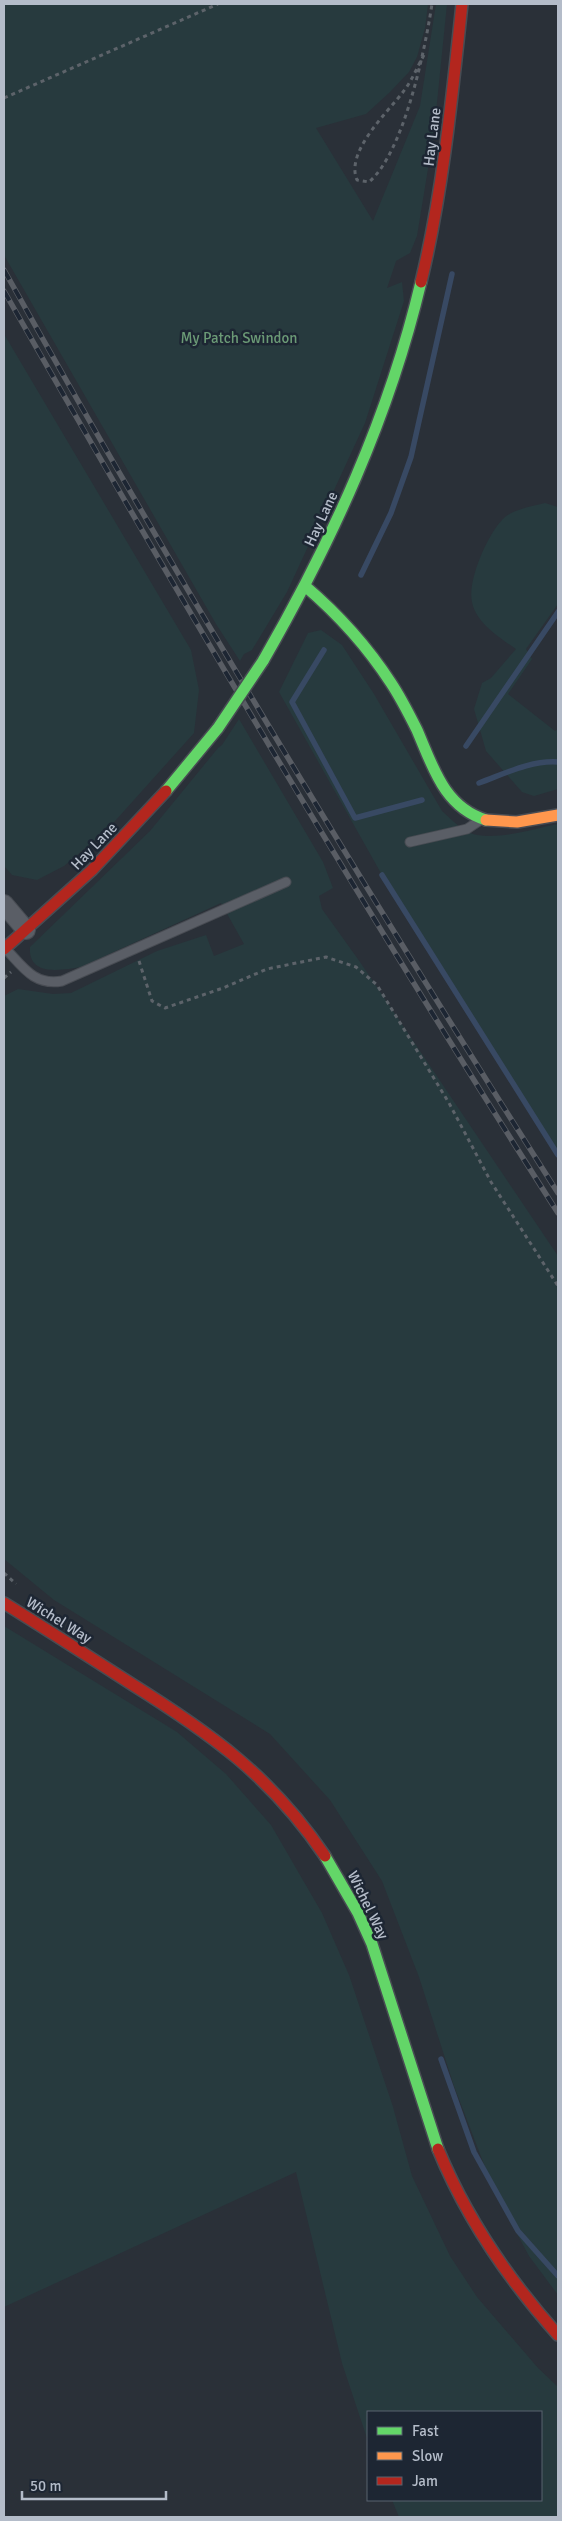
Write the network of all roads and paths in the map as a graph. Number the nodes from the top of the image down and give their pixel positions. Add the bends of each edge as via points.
1 (218, 4) edge
2 (432, 4) edge
3 (462, 4) edge
4 (424, 55) junction
5 (4, 98) edge
6 (305, 586) junction
7 (558, 815) edge
8 (482, 819) junction
9 (410, 842) dead end
10 (286, 882) dead end
11 (4, 904) edge
12 (26, 930) junction
13 (4, 949) edge
14 (136, 950) junction
15 (558, 1286) edge
16 (4, 1574) edge
17 (18, 1586) dead end
18 (4, 1590) edge
19 (4, 1603) edge
20 (32, 1620) junction
21 (558, 2335) edge

1 - 5 path
2 - 4 path
3 - 6 street, Hay Lane via 442,181 418,299 378,427
4 - 4 path via 405,90 368,135 353,172 357,180 369,182 380,173 397,139
6 - 8 street via 354,630 406,707 442,786 458,806
6 - 12 street, Hay Lane, bridge via 263,661 218,728 101,861
7 - 8 street via 509,823
8 - 9 lane via 467,829
10 - 14 lane, Hay Lane
11 - 12 street
12 - 13 street, Hay Lane
13 - 14 lane, Hay Lane via 30,974 48,983 62,981
14 - 15 path via 152,1001 165,1008 267,969 326,957 356,967 377,986 449,1103 491,1182
16 - 17 path
18 - 20 street
19 - 20 street, Wichel Way
20 - 21 street, Wichel Way via 225,1746 266,1784 314,1839 343,1884 366,1931 389,1991 433,2136 454,2188 499,2266

